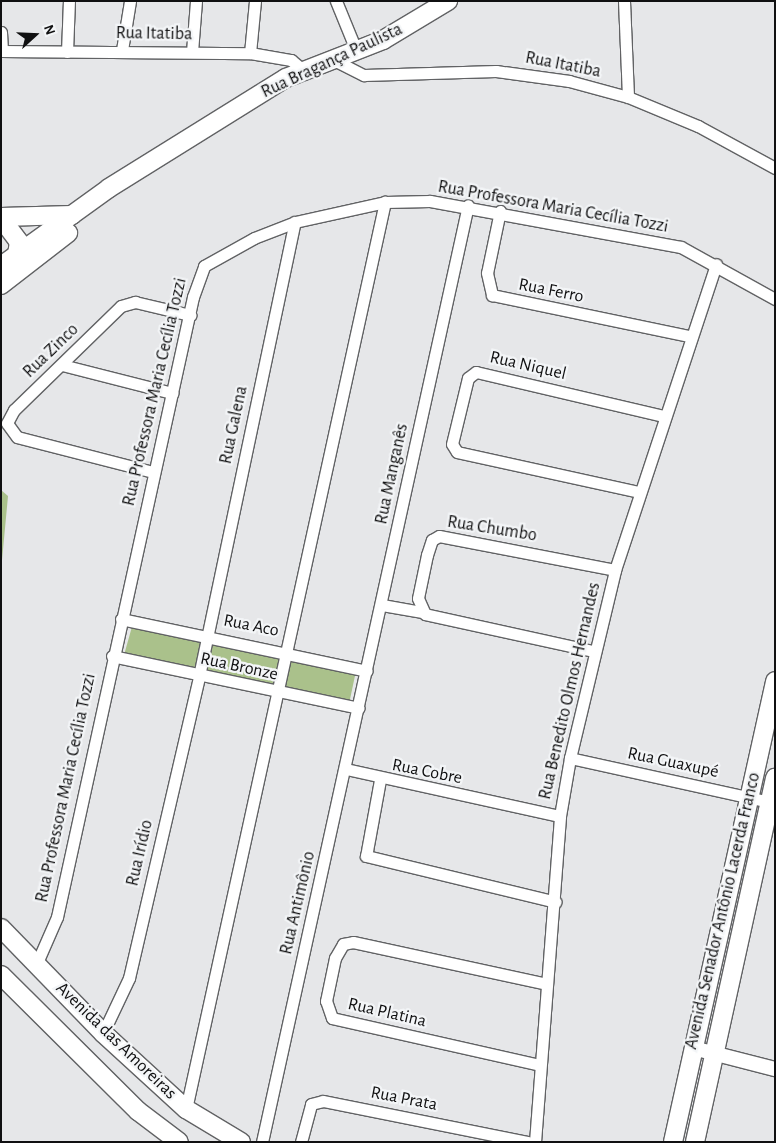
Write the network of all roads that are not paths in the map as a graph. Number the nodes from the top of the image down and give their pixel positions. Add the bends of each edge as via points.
1 (69, 1) edge
2 (130, 1) edge
3 (196, 1) edge
4 (255, 1) edge
5 (336, 1) edge
6 (448, 1) edge
7 (624, 1) edge
8 (426, 7) edge
9 (1, 32) edge
10 (122, 50) junction
11 (356, 50) junction
12 (2, 51) edge
13 (67, 52) junction
14 (192, 52) junction
15 (250, 53) junction
16 (277, 56) junction
17 (332, 59) junction
18 (303, 70) junction
19 (286, 78) junction
20 (628, 97) junction
21 (140, 168) junction
22 (775, 168) edge
23 (385, 202) junction
24 (468, 205) junction
25 (500, 211) junction
26 (72, 215) junction
27 (1, 218) edge
28 (295, 222) junction
29 (19, 254) junction
30 (716, 264) junction
31 (3, 277) edge
32 (775, 299) edge
33 (190, 315) junction
34 (689, 336) junction
35 (62, 366) junction
36 (172, 393) junction
37 (663, 416) junction
38 (154, 472) junction
39 (639, 492) junction
40 (616, 570) junction
41 (382, 605) junction
42 (422, 612) junction
43 (120, 619) junction
44 (207, 635) junction
45 (593, 650) junction
46 (288, 651) junction
47 (112, 656) junction
48 (367, 671) junction
49 (199, 676) junction
50 (775, 681) edge
51 (280, 693) junction
52 (359, 708) junction
53 (570, 758) junction
54 (346, 770) junction
55 (775, 778) edge
56 (380, 780) junction
57 (748, 797) junction
58 (770, 802) junction
59 (560, 816) junction
60 (556, 902) junction
61 (1, 928) edge
62 (36, 964) junction
63 (1, 975) edge
64 (547, 984) junction
65 (103, 1033) junction
66 (693, 1048) junction
67 (714, 1053) junction
68 (540, 1065) junction
69 (775, 1069) edge
70 (186, 1109) junction
71 (179, 1142) edge
72 (240, 1142) edge
73 (262, 1142) edge
74 (301, 1142) edge
75 (528, 1142) edge
76 (535, 1142) edge
77 (673, 1142) edge
78 (694, 1142) edge

1 - 13 street
2 - 10 street
3 - 14 street
4 - 15 street
5 - 11 street
6 - 8 main road, Rua Bragança Paulista
7 - 20 street
8 - 11 main road, Rua Bragança Paulista
9 - 12 street
10 - 13 street, Rua Itatiba
10 - 14 street, Rua Itatiba
11 - 17 main road, Rua Bragança Paulista
12 - 13 street, Rua Itatiba
14 - 15 street, Rua Itatiba
15 - 16 street, Rua Itatiba
16 - 18 street, Rua Itatiba
16 - 19 street
17 - 18 main road, Rua Bragança Paulista
17 - 20 street, Rua Itatiba via 364,75 496,71 569,81
18 - 19 main road, Rua Bragança Paulista
19 - 21 main road, Rua Bragança Paulista
20 - 22 street, Rua Itatiba via 698,126
21 - 26 main road, Rua Bragança Paulista
21 - 31 main road, Rua Bragança Paulista via 81,223
23 - 24 street, Rua Professora Maria Cecília Tozzi
23 - 28 street, Rua Professora Maria Cecília Tozzi
23 - 46 street
24 - 25 street, Rua Professora Maria Cecília Tozzi
24 - 41 street, Rua Manganês
25 - 30 street, Rua Professora Maria Cecília Tozzi via 680,247
25 - 34 street, Rua Ferro via 487,273 492,295
26 - 27 main road
26 - 29 main road, Rua Bragança Paulista
27 - 29 main road via 16,233
28 - 33 street, Rua Professora Maria Cecília Tozzi via 254,238 204,266
28 - 44 street, Rua Galena
29 - 31 main road, Rua Bragança Paulista
30 - 32 street, Rua Professora Maria Cecília Tozzi
30 - 34 street, Rua Benedito Olmos Hernandes
33 - 35 street, Rua Zinco via 126,303
33 - 36 street, Rua Professora Maria Cecília Tozzi
34 - 37 street, Rua Benedito Olmos Hernandes
35 - 36 street
35 - 38 street, Rua Zinco via 9,416 8,428 12,434
36 - 38 street, Rua Professora Maria Cecília Tozzi
37 - 39 street, Rua Benedito Olmos Hernandes
37 - 39 street, Rua Niquel via 476,372 468,378 452,444 456,452
38 - 43 street, Rua Professora Maria Cecília Tozzi
39 - 40 street, Rua Benedito Olmos Hernandes
40 - 42 street, Rua Chumbo via 439,536 432,540 427,555 418,598
40 - 45 street, Rua Benedito Olmos Hernandes
41 - 42 street
41 - 48 street, Rua Manganês
42 - 45 street
43 - 44 street
43 - 47 street, Rua Professora Maria Cecília Tozzi
44 - 46 street, Rua Aco
44 - 49 street, Rua Galena
45 - 53 street, Rua Benedito Olmos Hernandes
46 - 48 street
46 - 51 street
47 - 49 street, Rua Bronze
47 - 62 street, Rua Professora Maria Cecília Tozzi via 57,918
48 - 52 street, Rua Antimônio
49 - 51 street, Rua Bronze
49 - 65 street, Rua Irídio via 129,978
50 - 57 main road, Avenida Senador Antônio Lacerda Franco
51 - 52 street, Rua Bronze
51 - 70 street
52 - 54 street, Rua Antimônio
53 - 57 street, Rua Guaxupé
53 - 59 street, Rua Benedito Olmos Hernandes
54 - 56 street
54 - 73 street, Rua Antimônio
55 - 58 main road, Avenida Senador Antônio Lacerda Franco
56 - 59 street, Rua Cobre
56 - 60 street, Rua Cobre via 366,856
57 - 58 street, Rua Guaxupé
57 - 66 main road, Avenida Senador Antônio Lacerda Franco
58 - 67 main road, Avenida Senador Antônio Lacerda Franco
59 - 60 street, Rua Benedito Olmos Hernandes
60 - 64 street, Rua Benedito Olmos Hernandes
61 - 62 main road, Avenida das Amoreiras
62 - 65 main road, Avenida das Amoreiras
63 - 71 main road, Avenida das Amoreiras via 138,1111
64 - 68 street, Rua Benedito Olmos Hernandes
64 - 68 street, Rua Platina via 353,942 343,944 335,958 326,1001 332,1018
65 - 70 main road, Avenida das Amoreiras
66 - 67 street
66 - 77 main road, Avenida Senador Antônio Lacerda Franco
67 - 69 street
67 - 78 main road, Avenida Senador Antônio Lacerda Franco
68 - 76 street, Rua Benedito Olmos Hernandes
70 - 72 main road, Avenida das Amoreiras
74 - 75 street, Rua Prata via 311,1104 323,1101

